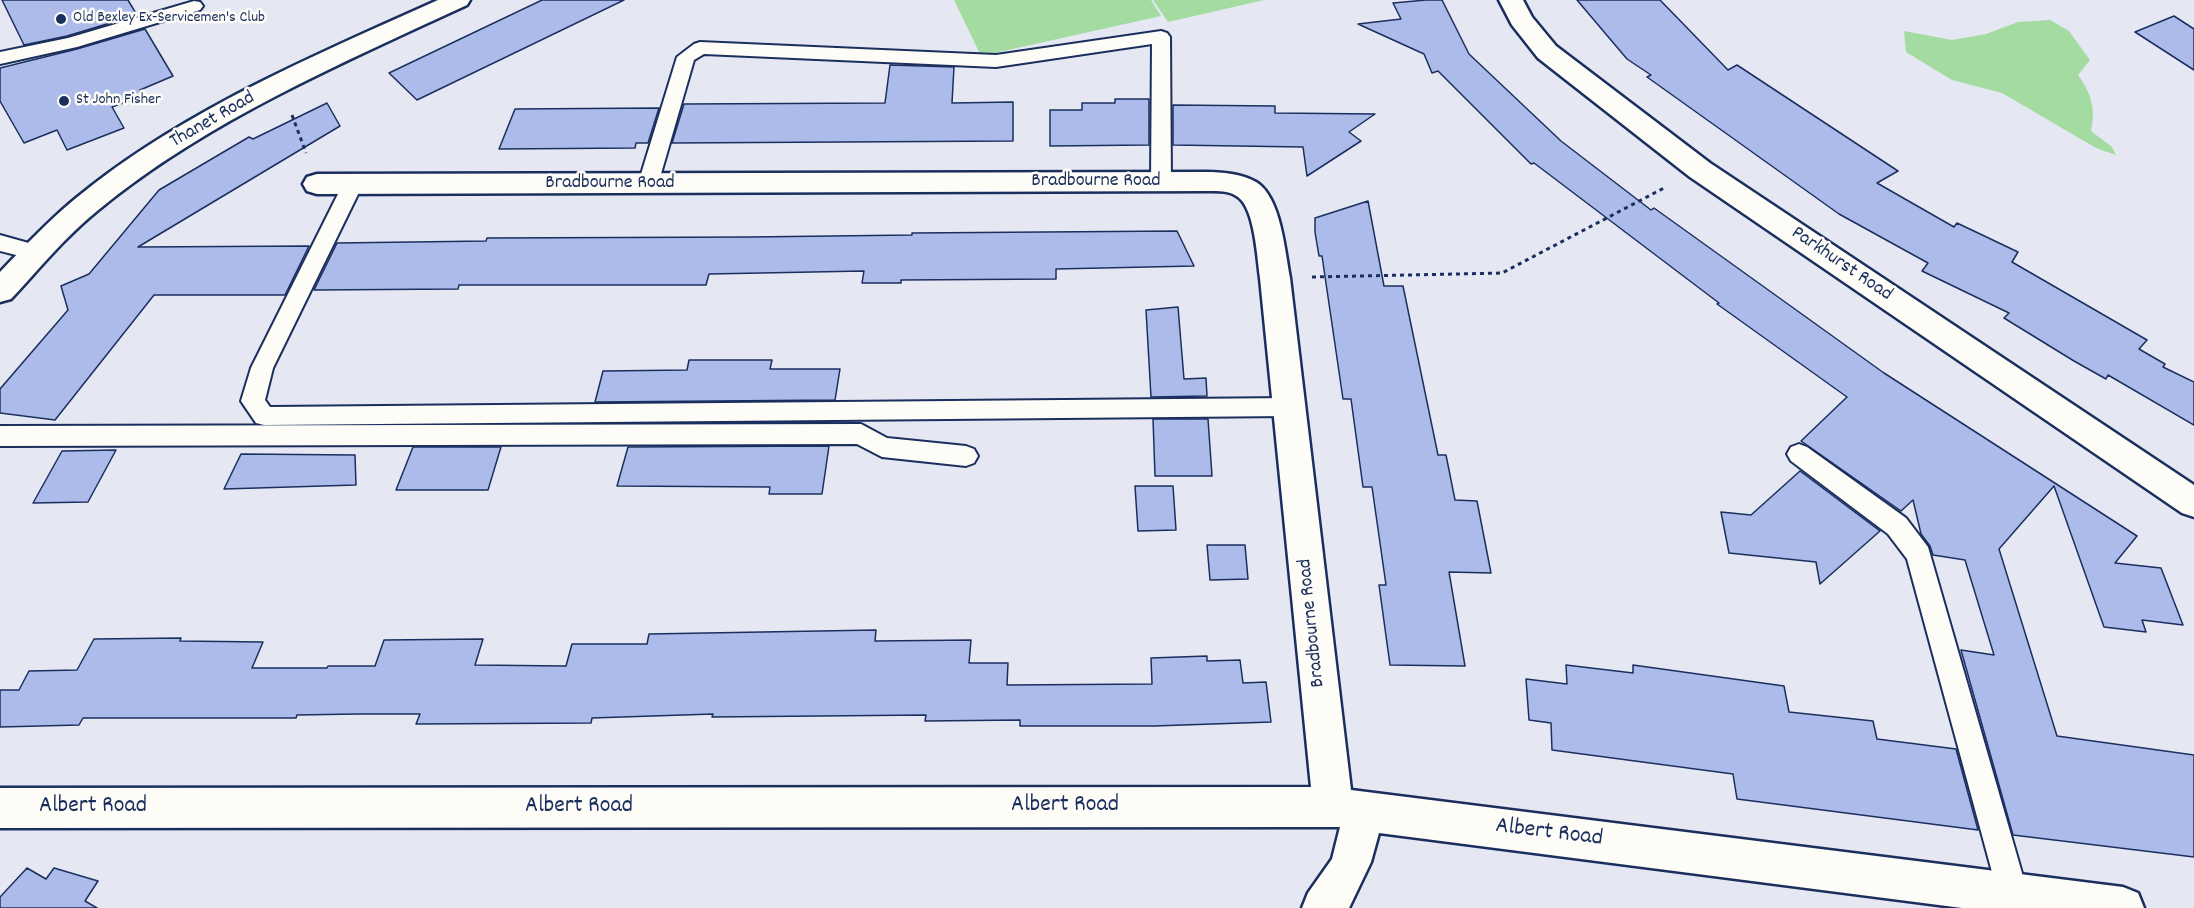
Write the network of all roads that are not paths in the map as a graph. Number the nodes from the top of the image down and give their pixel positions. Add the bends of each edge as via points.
1 (458, 0) edge
2 (1511, 0) edge
3 (194, 6) dead end
4 (0, 58) edge
5 (312, 171) road end
6 (1161, 182) junction
7 (353, 184) junction
8 (648, 184) junction
9 (0, 243) edge
10 (36, 252) junction
11 (0, 291) edge
12 (1290, 407) junction
13 (0, 436) edge
14 (1799, 454) dead end
15 (966, 456) dead end
16 (2194, 503) edge
17 (0, 808) edge
18 (1348, 808) junction
19 (2013, 894) junction
20 (1323, 908) edge
21 (2123, 908) edge

1 - 10 street, Thanet Road via 193,129 96,196
2 - 16 street, Parkhurst Road via 1521,20 1547,52 1700,170
3 - 4 lane via 71,43
5 - 7 street, Bradbourne Road
6 - 8 street, Bradbourne Road
6 - 8 lane via 1161,37 996,61 700,48 686,57
6 - 12 street, Bradbourne Road via 1226,183 1249,191 1262,212 1275,278
7 - 8 street, Bradbourne Road
7 - 12 lane via 262,368 253,401 264,416
9 - 10 lane
10 - 11 street, Thanet Road
12 - 18 street, Bradbourne Road
13 - 15 lane via 861,434 882,447
14 - 19 lane via 1897,526 1919,555
17 - 18 street, Albert Road
18 - 19 street, Albert Road
18 - 20 street, Bradbourne Road via 1355,856 1339,889
19 - 21 street, Albert Road

